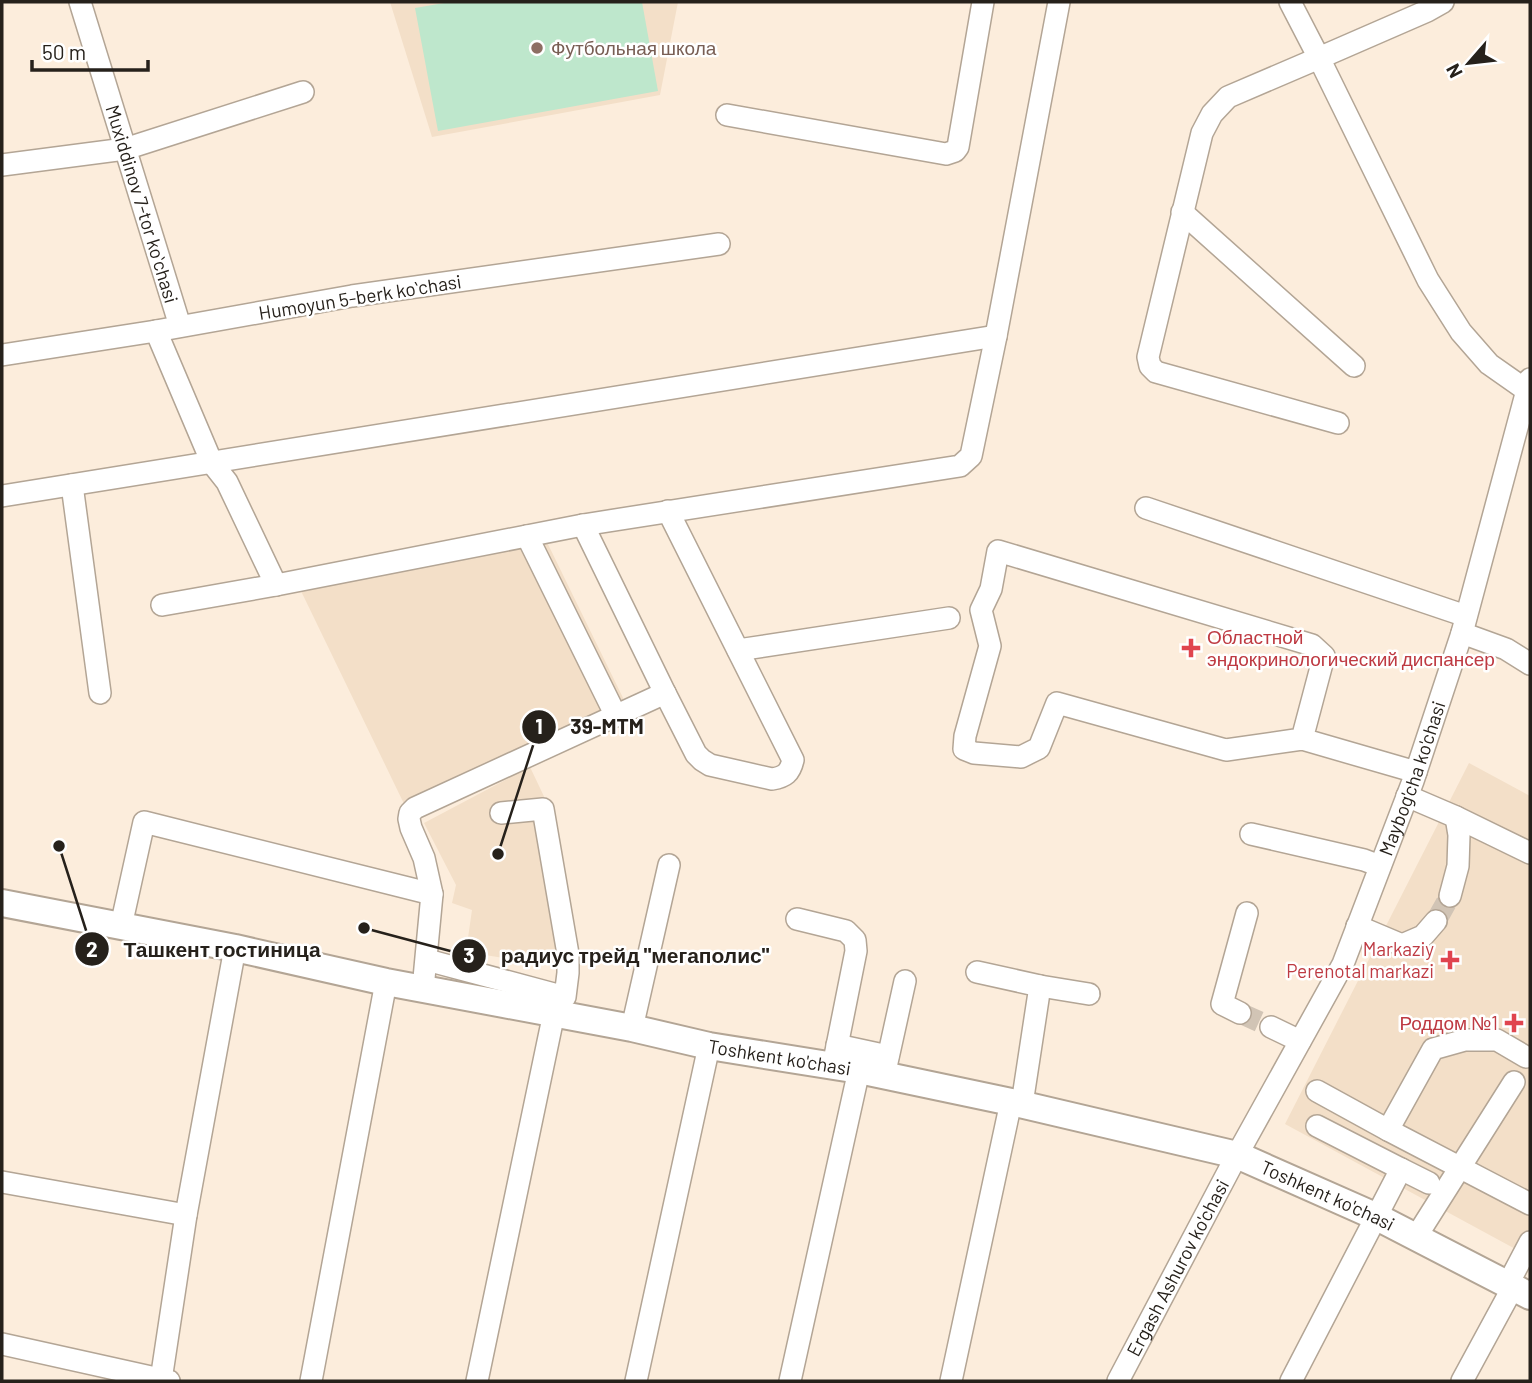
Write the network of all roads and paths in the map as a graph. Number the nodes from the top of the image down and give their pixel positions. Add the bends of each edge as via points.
1 (80, 2) edge
2 (983, 2) edge
3 (1059, 2) edge
4 (1290, 2) edge
5 (1431, 5) edge
6 (1319, 58) junction
7 (303, 92) dead end
8 (727, 115) dead end
9 (125, 149) junction
10 (2, 165) edge
11 (1182, 212) junction
12 (719, 244) dead end
13 (180, 326) junction
14 (156, 331) junction
15 (996, 336) junction
16 (2, 355) edge
17 (1354, 366) dead end
18 (1528, 385) edge
19 (1338, 423) dead end
20 (212, 463) junction
21 (72, 485) junction
22 (2, 496) edge
23 (1146, 508) dead end
24 (668, 510) junction
25 (583, 525) junction
26 (527, 536) junction
27 (276, 585) junction
28 (162, 605) dead end
29 (949, 618) dead end
30 (1464, 625) junction
31 (738, 650) junction
32 (1530, 664) edge
33 (666, 692) junction
34 (100, 693) dead end
35 (616, 716) junction
36 (1302, 738) junction
37 (1416, 772) junction
38 (1407, 796) junction
39 (501, 813) dead end
40 (1457, 817) junction
41 (1251, 834) dead end
42 (1530, 853) edge
43 (670, 865) dead end
44 (1380, 866) junction
45 (432, 894) junction
46 (1450, 896) tunnel mouth
47 (2, 903) edge
48 (1247, 913) dead end
49 (797, 919) dead end
50 (1436, 921) tunnel mouth
51 (121, 926) junction
52 (1357, 926) junction
53 (235, 948) junction
54 (427, 960) junction
55 (977, 972) dead end
56 (905, 981) dead end
57 (386, 982) junction
58 (1040, 986) junction
59 (423, 989) junction
60 (1089, 994) dead end
61 (554, 1013) junction
62 (1240, 1013) tunnel mouth
63 (1271, 1027) tunnel mouth
64 (632, 1028) junction
65 (1300, 1041) junction
66 (709, 1046) junction
67 (1526, 1057) dead end
68 (860, 1063) junction
69 (1514, 1082) dead end
70 (1317, 1091) dead end
71 (1016, 1103) junction
72 (1317, 1126) dead end
73 (1388, 1130) junction
74 (1237, 1154) junction
75 (1460, 1168) junction
76 (1401, 1169) junction
77 (2, 1182) edge
78 (1429, 1183) dead end
79 (1530, 1204) edge
80 (186, 1215) junction
81 (1377, 1217) junction
82 (1530, 1224) edge
83 (1530, 1236) edge
84 (1416, 1237) junction
85 (1530, 1242) edge
86 (1517, 1289) edge
87 (2, 1344) edge
88 (95, 1373) edge
89 (165, 1380) edge
90 (311, 1381) edge
91 (477, 1381) edge
92 (636, 1381) edge
93 (790, 1381) edge
94 (951, 1381) edge
95 (1118, 1381) edge
96 (1291, 1381) edge
97 (1462, 1381) edge

1 - 9 street, Muxiddinov 7-tor koʻchasi
2 - 8 street via 955,152
3 - 15 street
4 - 6 street
5 - 6 street
6 - 11 street via 1228,97 1212,114 1202,133
6 - 18 street via 1428,280 1461,332 1489,364
7 - 9 street
9 - 10 street
9 - 13 street, Muxiddinov 7-tor koʻchasi
11 - 17 street
11 - 19 street via 1148,357 1150,366 1156,372
12 - 13 street, Humoyun 5-berk koʻchasi via 352,296
13 - 14 street, Humoyun 5-berk koʻchasi
14 - 16 street, Humoyun 5-berk koʻchasi
14 - 20 street
15 - 20 street
15 - 24 street via 971,456 960,466
18 - 30 street, Maybog'cha ko'chasi
20 - 21 street
20 - 27 street via 227,482
21 - 22 street
21 - 34 street
23 - 30 street
24 - 25 street
24 - 31 street
25 - 26 street
25 - 33 street
26 - 27 street
26 - 35 street
27 - 28 street
29 - 31 street
30 - 32 street
30 - 37 street, Maybog'cha ko'chasi
31 - 33 street via 793,760 782,778 702,760
33 - 35 street
35 - 45 street via 415,808 410,813 411,828
36 - 36 street via 1226,750 1057,703 1039,748 1021,757 964,749 990,646 981,610 991,589 998,551 1312,645 1324,656
36 - 37 street
37 - 38 street, Maybog'cha ko'chasi
38 - 40 street
38 - 44 street, Maybog'cha ko'chasi
39 - 54 street via 543,809 568,954 565,997
40 - 42 street
40 - 46 street via 1458,866
41 - 44 street
43 - 64 street
44 - 52 street, Maybog'cha ko'chasi
45 - 51 street via 144,822
45 - 54 street
47 - 51 main road, Toshkent ko'chasi
48 - 62 street via 1222,1004
49 - 68 street via 846,931 855,940
50 - 52 street via 1423,936 1402,945
51 - 53 main road, Toshkent ko'chasi
52 - 65 street, Maybog'cha ko'chasi via 1343,964
53 - 57 main road, Toshkent ko'chasi
53 - 80 street
54 - 59 street
55 - 58 street
56 - 68 street
57 - 59 main road, Toshkent ko'chasi
57 - 90 street
58 - 60 street
58 - 71 street
59 - 61 main road, Toshkent ko'chasi
61 - 64 main road, Toshkent ko'chasi
61 - 91 street
63 - 65 street
64 - 66 main road, Toshkent ko'chasi
65 - 74 street, Maybog'cha ko'chasi
66 - 68 main road, Toshkent ko'chasi
66 - 92 street
67 - 73 street via 1497,1040 1465,1040 1433,1049
68 - 71 main road, Toshkent ko'chasi
68 - 93 street
69 - 75 street
70 - 73 street
71 - 74 main road, Toshkent ko'chasi
71 - 94 street
72 - 76 street
73 - 75 street
74 - 81 main road, Toshkent ko'chasi
74 - 95 street, Ergash Ashurov ko'chasi
75 - 79 street
75 - 84 street
76 - 78 street
76 - 81 street
77 - 80 street
80 - 89 street
81 - 84 main road, Toshkent ko'chasi
81 - 96 street
82 - 83 street via 1525,1234
84 - 86 main road, Toshkent ko'chasi
85 - 86 street
86 - 97 street
87 - 88 street
88 - 89 street

